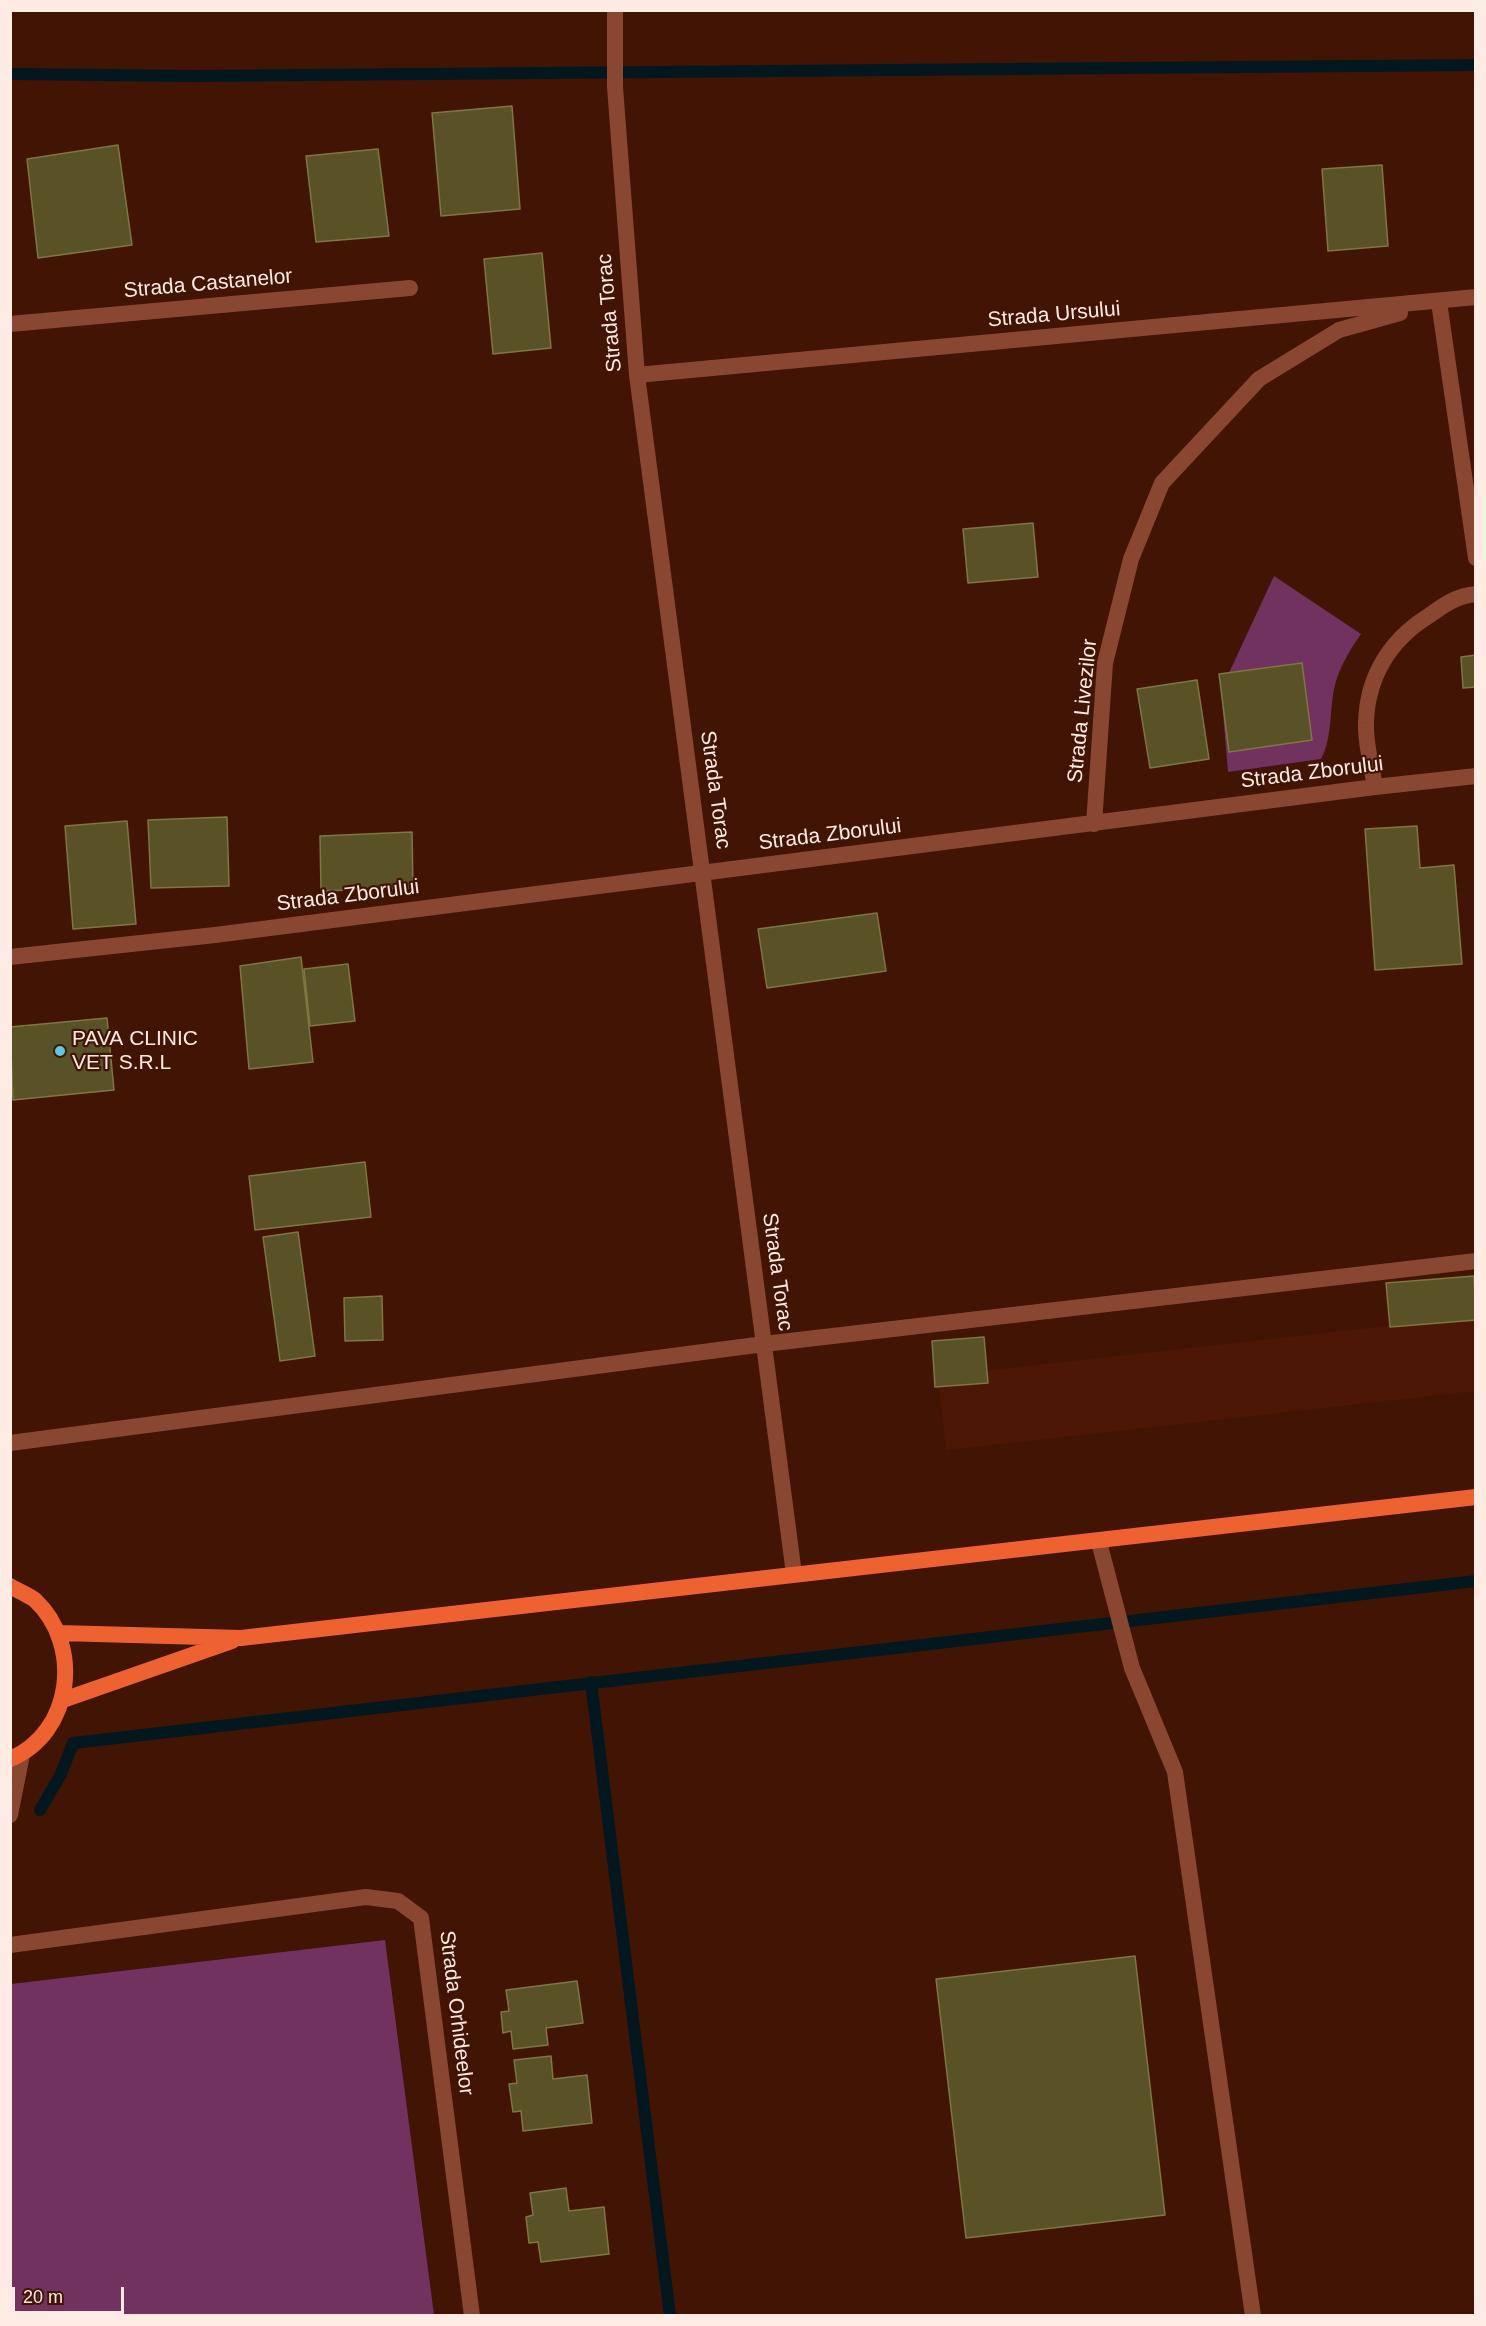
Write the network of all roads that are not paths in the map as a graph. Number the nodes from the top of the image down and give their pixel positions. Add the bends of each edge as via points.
1 (615, 10) edge
2 (410, 288) dead end
3 (1476, 297) edge
4 (1439, 302) junction
5 (1476, 308) edge
6 (10, 324) edge
7 (637, 375) junction
8 (1476, 558) edge
9 (1476, 594) edge
10 (1476, 777) edge
11 (1375, 787) junction
12 (1094, 824) junction
13 (704, 873) junction
14 (10, 957) edge
15 (1476, 1262) edge
16 (765, 1344) junction
17 (10, 1443) edge
18 (1476, 1497) edge
19 (1099, 1542) junction
20 (794, 1574) junction
21 (10, 1586) edge
22 (58, 1633) junction
23 (241, 1638) junction
24 (63, 1700) junction
25 (16, 1757) edge
26 (10, 1815) edge
27 (10, 1945) edge
28 (472, 2316) edge
29 (1253, 2316) edge

1 - 7 street, Strada Torac via 615,87
2 - 6 street, Strada Castanelor
3 - 4 street, Strada Ursului
4 - 5 street, Strada Livezilor
4 - 7 street, Strada Ursului
4 - 8 street
4 - 12 street, Strada Livezilor via 1339,330 1259,379 1161,483 1131,560 1106,663
7 - 13 street, Strada Torac
9 - 11 street via 1459,596 1410,628 1380,663 1369,693 1365,725
10 - 11 street, Strada Zborului
11 - 12 street, Strada Zborului
12 - 13 street, Strada Zborului
13 - 14 street, Strada Zborului via 226,934
13 - 16 street, Strada Torac
15 - 16 street
16 - 17 street
16 - 20 street, Strada Torac
18 - 19 main road
19 - 20 main road
19 - 29 street via 1132,1668 1175,1772
20 - 23 main road
21 - 22 main road via 34,1600
22 - 23 main road
22 - 24 main road via 66,1666
23 - 24 main road
24 - 25 main road via 47,1731
25 - 26 street
27 - 28 street, Strada Orhideelor via 366,1897 398,1901 421,1918

